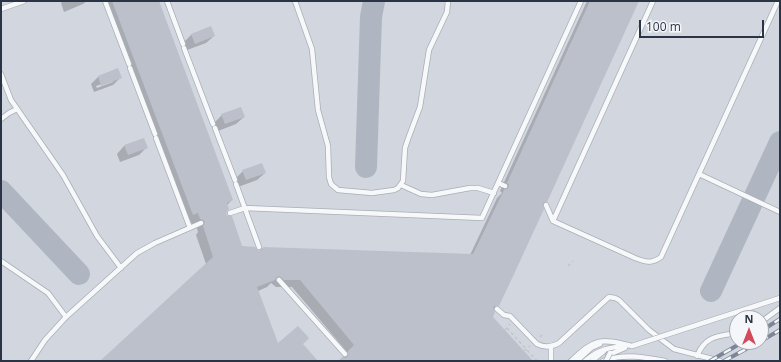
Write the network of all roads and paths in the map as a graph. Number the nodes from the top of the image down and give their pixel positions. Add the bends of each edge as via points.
1 (24, 1) edge
2 (105, 1) edge
3 (167, 1) edge
4 (295, 1) edge
5 (448, 1) edge
6 (581, 1) edge
7 (652, 1) edge
8 (778, 1) edge
9 (1, 10) edge
10 (1, 74) edge
11 (17, 109) junction
12 (1, 119) edge
13 (700, 174) junction
14 (498, 183) junction
15 (401, 185) junction
16 (505, 186) dead end
17 (494, 192) junction
18 (546, 205) dead end
19 (245, 208) junction
20 (780, 212) edge
21 (230, 213) dead end
22 (553, 221) junction
23 (201, 223) dead end
24 (190, 228) junction
25 (259, 247) dead end
26 (1, 261) edge
27 (573, 261) dead end
28 (568, 266) dead end
29 (121, 268) junction
30 (279, 280) dead end
31 (780, 298) edge
32 (780, 308) edge
33 (497, 309) dead end
34 (769, 316) edge
35 (66, 317) junction
36 (507, 328) dead end
37 (729, 334) edge
38 (615, 342) junction
39 (632, 346) junction
40 (551, 347) junction
41 (611, 347) junction
42 (610, 353) junction
43 (345, 354) dead end
44 (697, 356) junction
45 (593, 360) edge
46 (31, 361) edge
47 (537, 361) edge
48 (551, 361) edge
49 (571, 361) edge
50 (577, 361) edge
51 (585, 361) edge
52 (603, 361) edge
53 (665, 361) edge
54 (720, 361) edge

1 - 9 lane
2 - 24 lane
3 - 19 lane
4 - 15 lane via 312,49 318,110 328,146 331,184 338,190 372,193 390,191
5 - 15 lane via 447,12 429,50 420,107 405,148 404,178
6 - 14 lane
7 - 22 lane
8 - 13 lane
10 - 11 lane
11 - 12 lane
11 - 29 lane via 63,174 97,236
13 - 20 lane
13 - 22 lane via 662,255 652,262 642,261
14 - 16 lane
14 - 17 lane
15 - 17 lane via 421,194 432,195 470,188
17 - 19 lane via 482,218
18 - 22 lane
19 - 21 lane
19 - 25 lane
23 - 24 lane
24 - 29 lane via 147,247
26 - 35 lane via 48,293
27 - 28 path
29 - 35 lane
30 - 43 lane
31 - 39 lane, bridge
32 - 34 lane
33 - 40 lane via 510,316 537,344
35 - 46 lane via 45,340
36 - 47 path
37 - 44 lane via 705,342
38 - 39 lane
38 - 49 lane via 602,341 589,345
38 - 50 lane via 599,344
39 - 41 lane
39 - 42 lane
40 - 44 lane via 559,343 609,297 619,300 649,330 674,349
40 - 48 lane
41 - 45 lane
41 - 51 lane
42 - 45 lane
42 - 52 lane, bridge
44 - 54 lane
52 - 53 lane via 628,356

